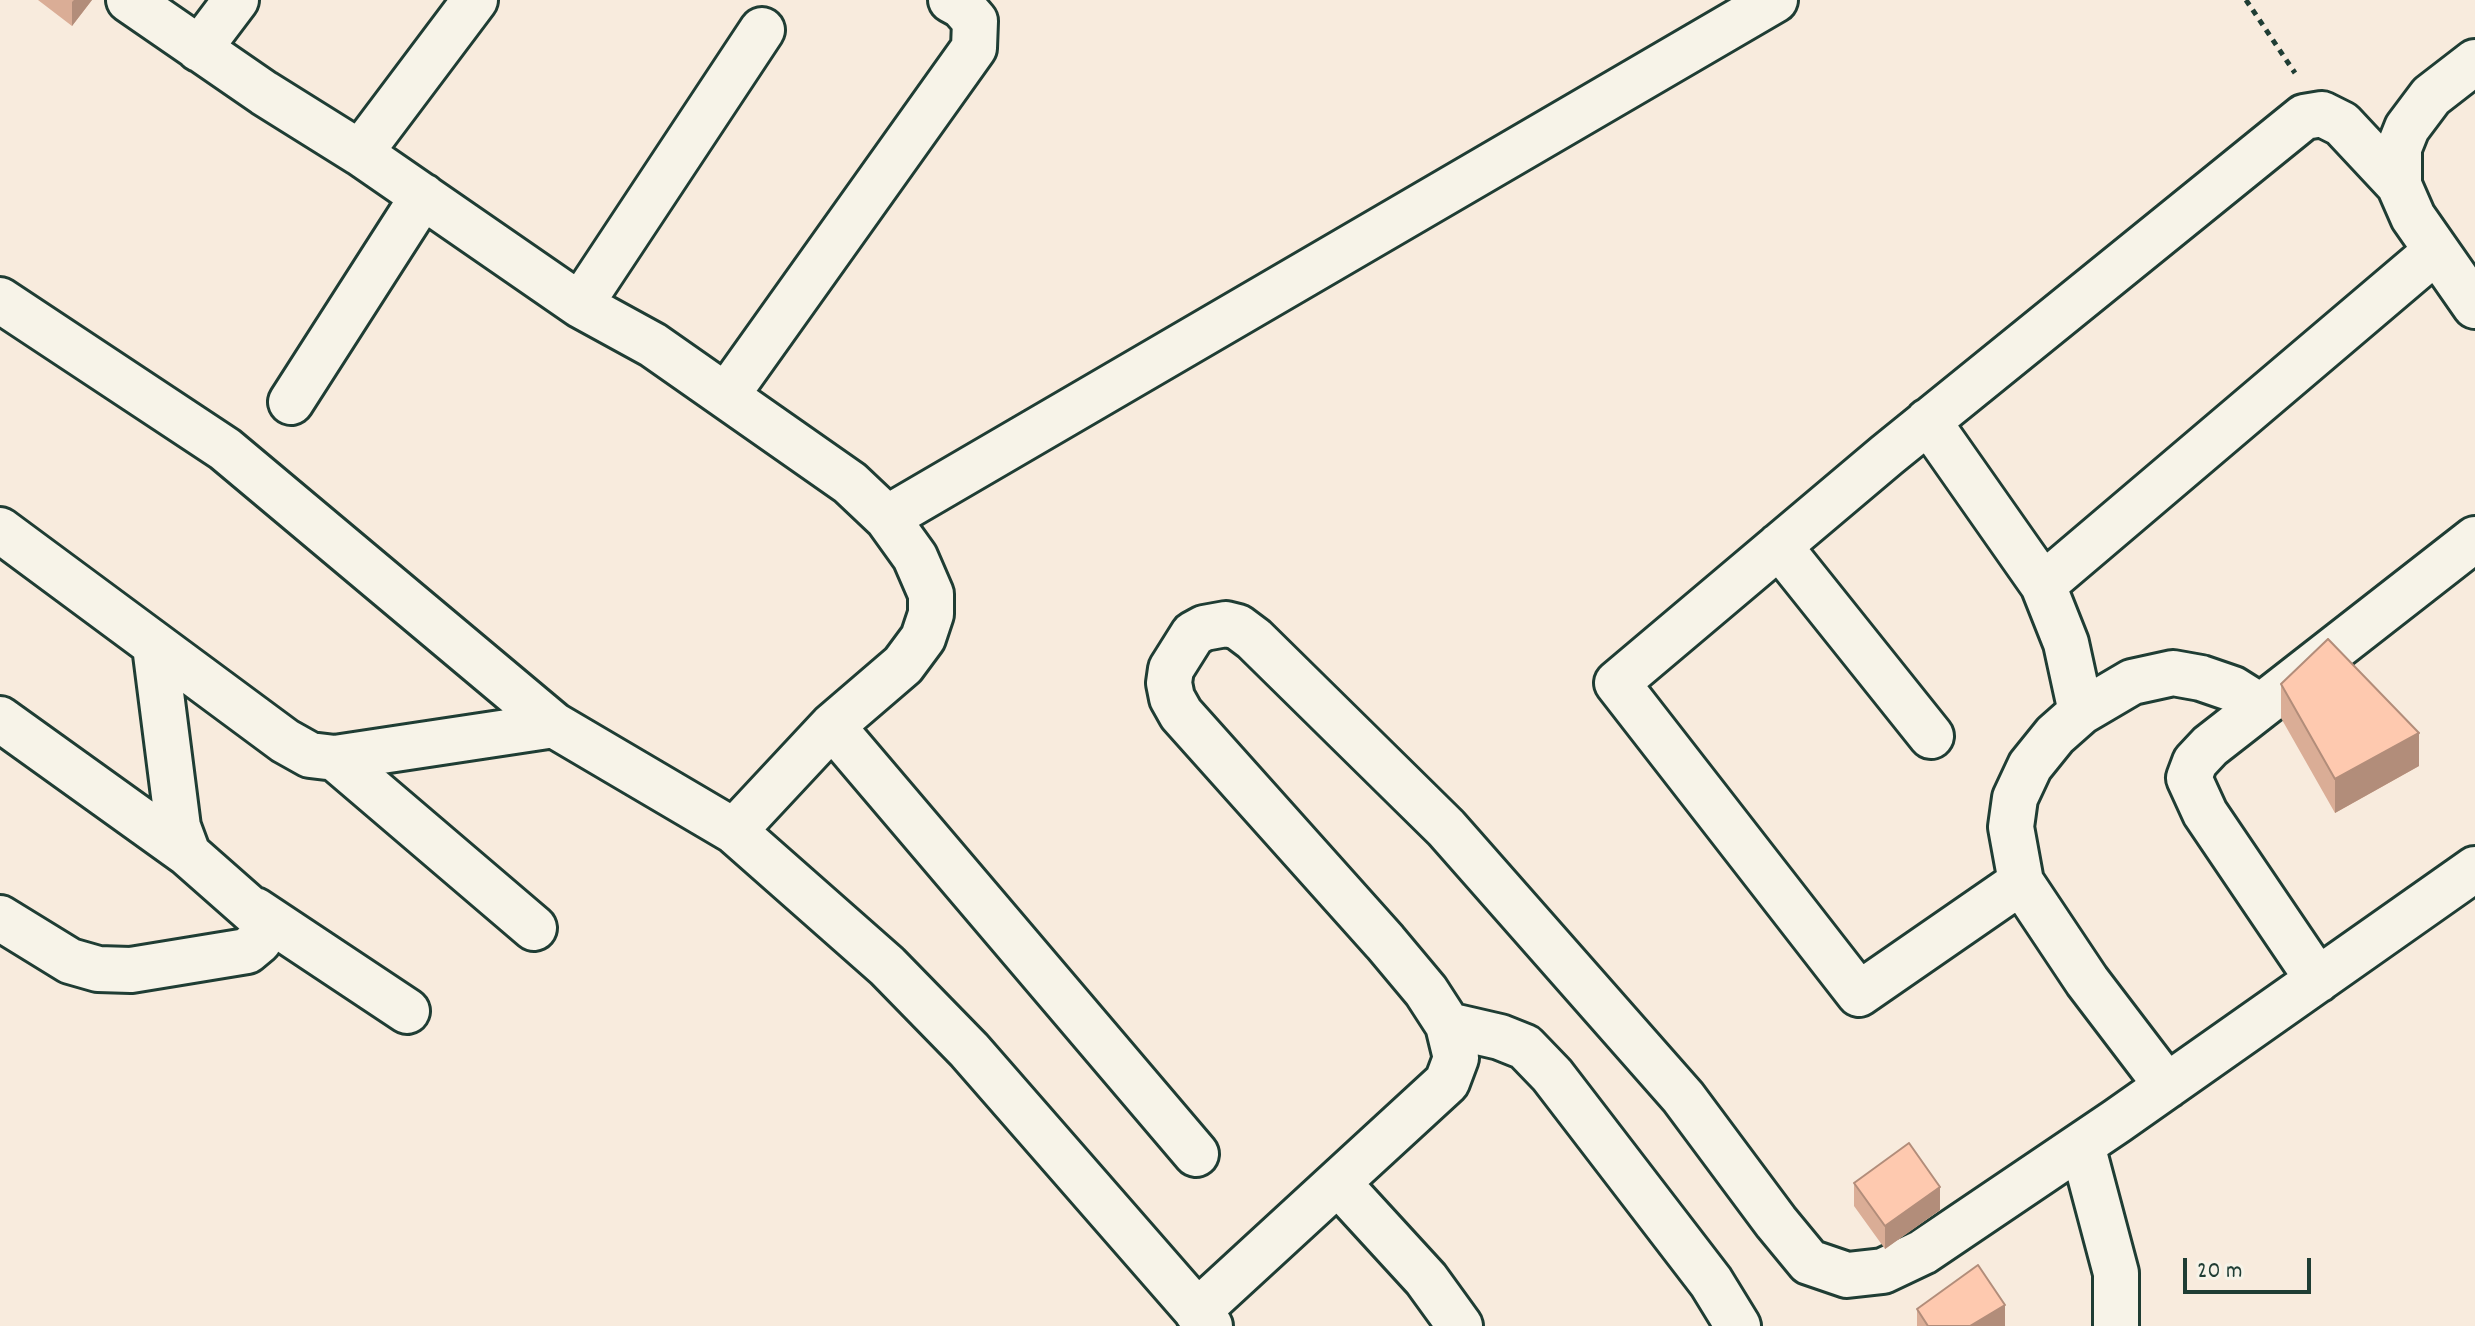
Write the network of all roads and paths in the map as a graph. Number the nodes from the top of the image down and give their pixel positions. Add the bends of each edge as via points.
1 (129, 0) edge
2 (236, 0) edge
3 (475, 0) edge
4 (951, 0) edge
5 (1775, 0) edge
6 (2246, 0) edge
7 (762, 30) dead end
8 (199, 49) junction
9 (2475, 62) edge
10 (2322, 114) junction
11 (360, 153) junction
12 (2399, 185) junction
13 (423, 196) junction
14 (2436, 251) junction
15 (0, 300) edge
16 (580, 305) junction
17 (2475, 306) edge
18 (0, 336) edge
19 (98, 364) junction
20 (726, 396) junction
21 (291, 402) dead end
22 (1928, 421) junction
23 (887, 518) junction
24 (0, 530) edge
25 (2475, 539) edge
26 (1779, 546) junction
27 (2043, 585) junction
28 (155, 646) junction
29 (2260, 706) junction
30 (2081, 712) junction
31 (0, 719) edge
32 (554, 725) junction
33 (832, 726) junction
34 (1931, 736) dead end
35 (335, 758) junction
36 (734, 831) junction
37 (188, 854) junction
38 (2475, 869) edge
39 (2021, 882) junction
40 (255, 910) junction
41 (0, 918) edge
42 (534, 928) dead end
43 (2318, 980) junction
44 (407, 1011) dead end
45 (1448, 1025) junction
46 (2167, 1086) junction
47 (2082, 1145) junction
48 (1196, 1154) dead end
49 (1338, 1183) junction
50 (1204, 1319) edge
51 (1460, 1326) edge
52 (1738, 1326) edge
53 (2116, 1326) edge

1 - 8 street
2 - 8 street
3 - 11 street
4 - 20 street via 975,21 974,48
5 - 23 street
6 - 10 path
7 - 16 street
8 - 11 street
9 - 12 street via 2431,96 2407,128 2399,148
10 - 12 street via 2342,124
10 - 22 street via 2304,117
11 - 13 street
12 - 14 street
13 - 16 street
13 - 21 street
14 - 17 street
14 - 27 street
15 - 19 street
16 - 20 street via 653,345
18 - 19 street
19 - 32 street via 225,449
20 - 23 street via 850,483
22 - 26 street
22 - 27 street
23 - 33 street via 915,557 931,594 931,614 923,638 903,665
24 - 28 street
25 - 29 street
26 - 34 street
26 - 39 street via 1617,683 1859,994
27 - 30 street via 2066,643
28 - 35 street via 285,741 310,755
28 - 37 street via 178,827
29 - 30 street via 2233,689 2173,673 2132,682
29 - 43 street via 2210,746 2189,778 2205,813
30 - 39 street via 2030,766 2015,798 2011,827
31 - 37 street
32 - 35 street
32 - 36 street
33 - 36 street
33 - 48 street
35 - 42 street
36 - 50 street via 887,966 969,1050
37 - 40 street
38 - 43 street
39 - 46 street
40 - 41 street via 264,921 263,932 247,951 131,970 70,961
40 - 44 street
43 - 46 street
45 - 47 street via 1385,942 1181,714 1172,698 1171,669 1193,634 1226,624 1254,639 1446,828 1683,1097 1809,1262 1847,1275 1883,1271 1923,1252
45 - 49 street via 1456,1058 1447,1082
45 - 52 street via 1525,1047 1711,1282
46 - 47 street
47 - 53 street via 2116,1273
49 - 50 street
49 - 51 street via 1426,1279

